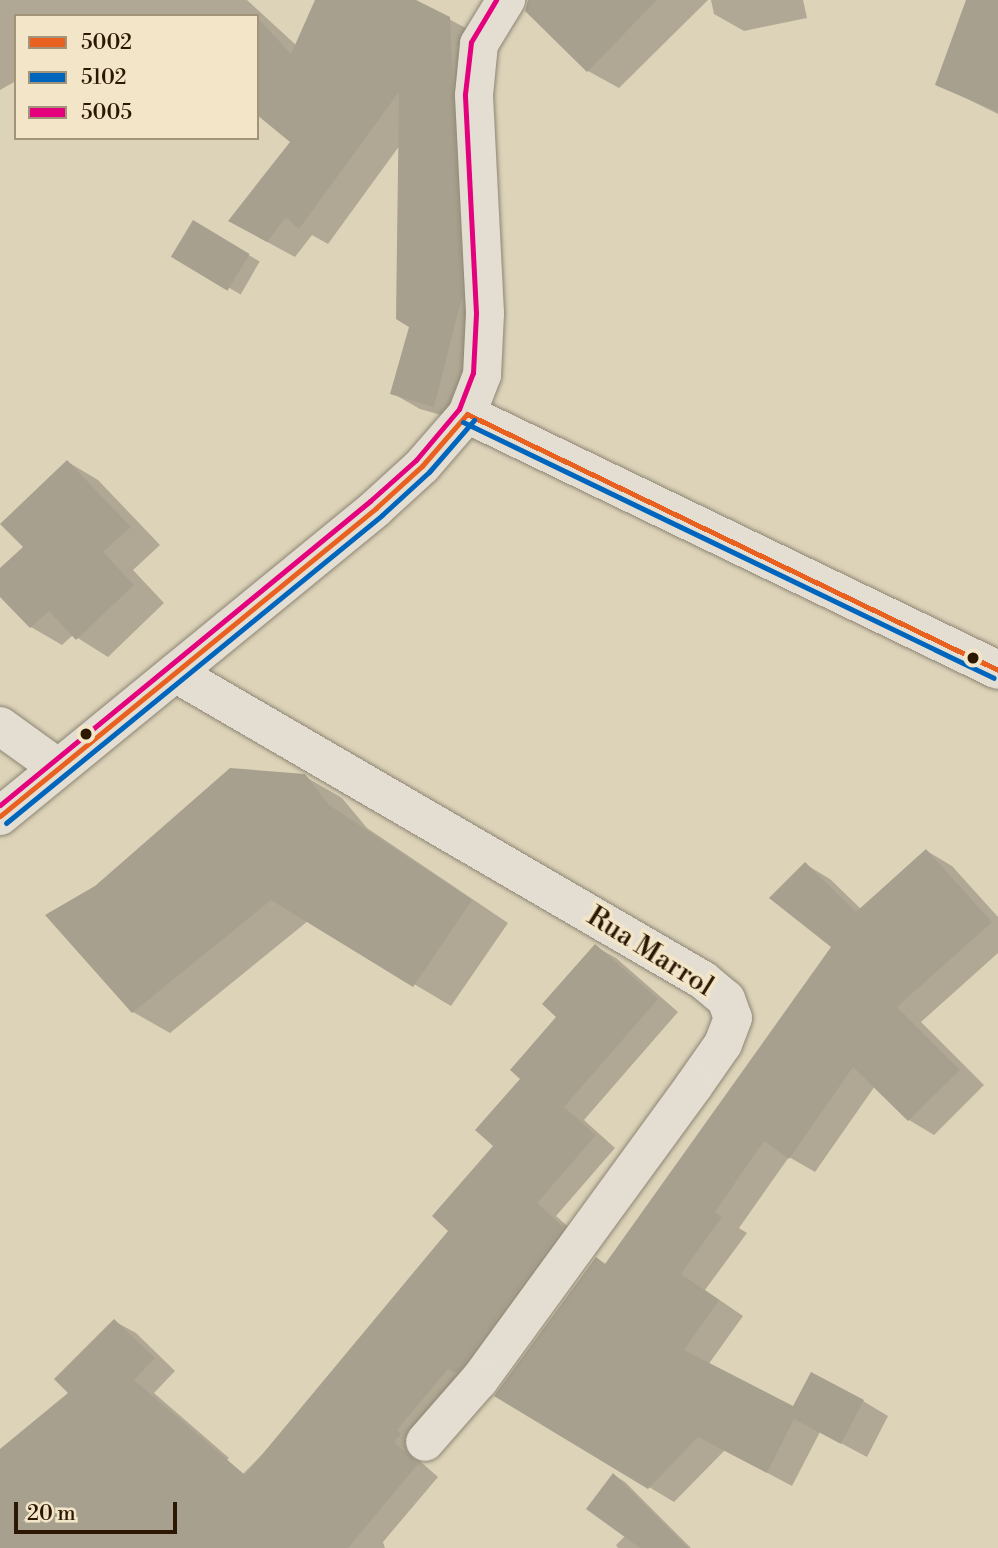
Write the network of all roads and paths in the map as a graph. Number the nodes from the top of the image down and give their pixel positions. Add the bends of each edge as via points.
1 (506, 0) edge
2 (467, 414) junction
3 (998, 670) edge
4 (175, 673) junction
5 (0, 726) edge
6 (57, 767) junction
7 (0, 816) edge
8 (425, 1442) dead end

1 - 2 street via 479,44 474,95 485,313 482,375
2 - 3 street
2 - 4 street via 422,466 376,508
4 - 6 street
4 - 8 street, Rua Marrol via 703,979 726,999 733,1018 723,1044 693,1087 479,1380
5 - 6 street
6 - 7 street

